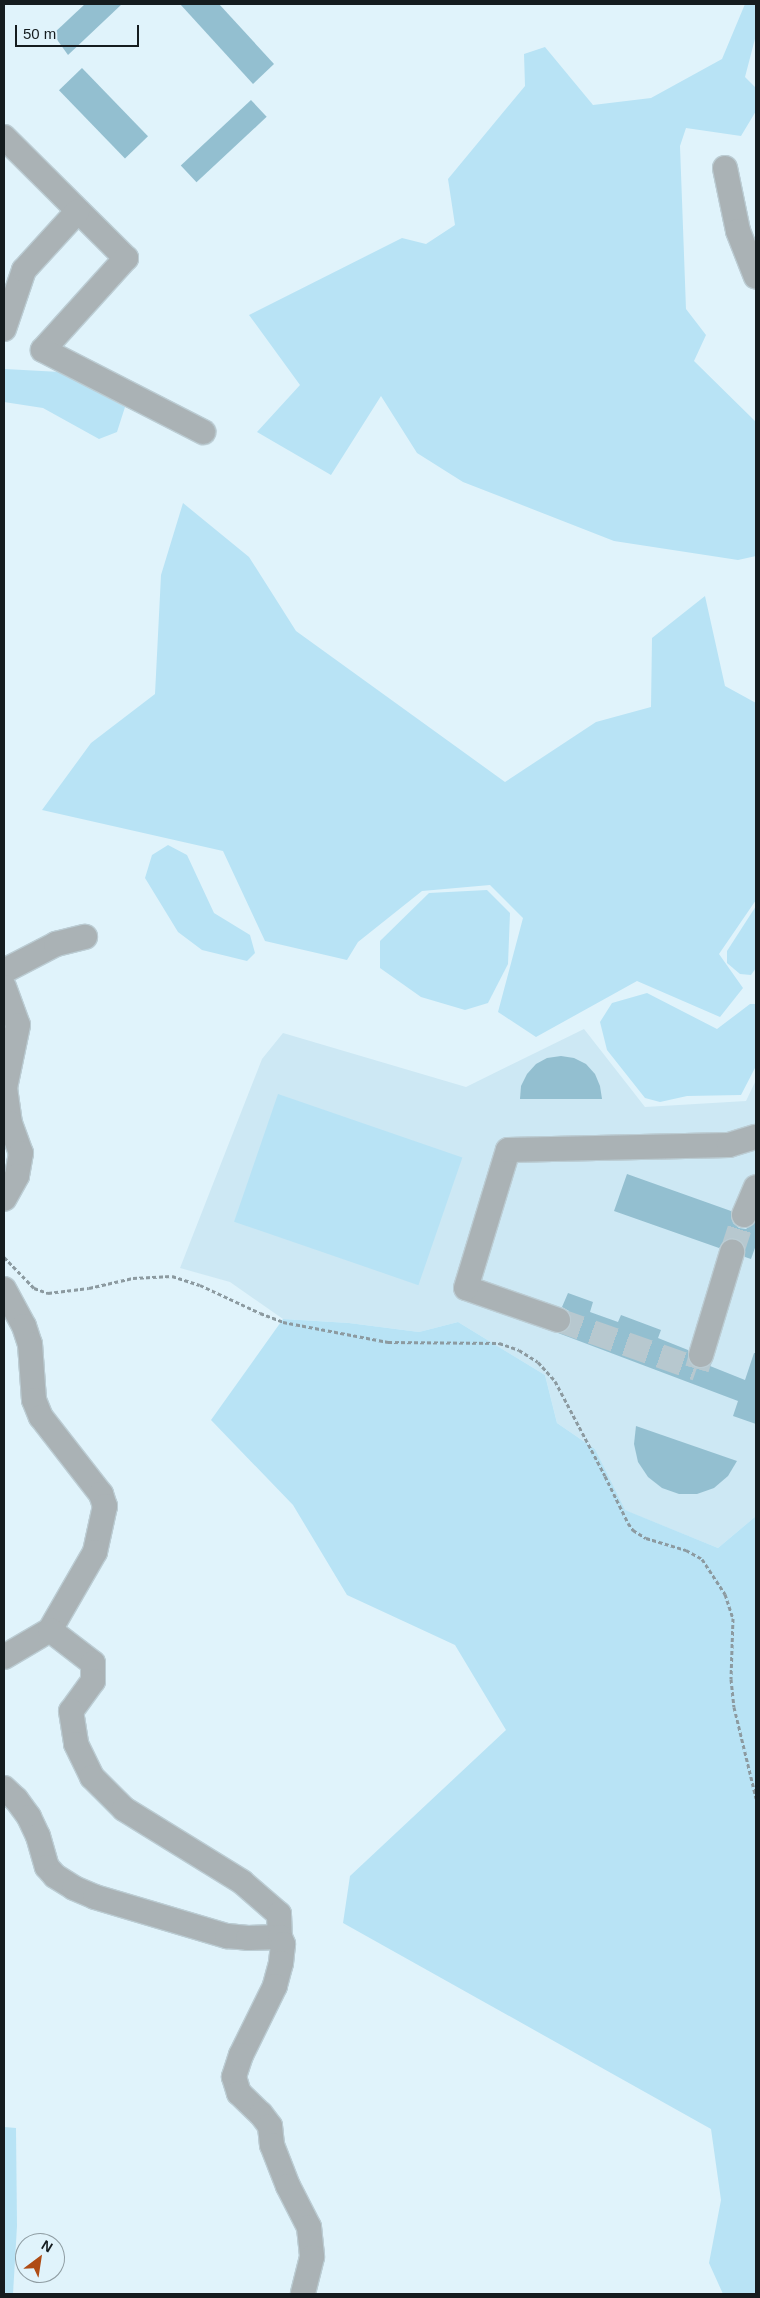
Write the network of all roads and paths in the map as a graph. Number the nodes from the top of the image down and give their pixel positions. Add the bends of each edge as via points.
1 (4, 137) edge
2 (725, 168) dead end
3 (77, 212) junction
4 (756, 277) edge
5 (4, 330) edge
6 (203, 432) dead end
7 (84, 937) dead end
8 (4, 971) edge
9 (4, 987) edge
10 (756, 1138) edge
11 (756, 1187) edge
12 (4, 1199) edge
13 (744, 1215) tunnel mouth
14 (732, 1252) tunnel mouth
15 (4, 1258) edge
16 (4, 1289) edge
17 (558, 1320) tunnel mouth
18 (702, 1355) tunnel mouth
19 (50, 1630) junction
20 (4, 1658) edge
21 (4, 1788) edge
22 (756, 1798) edge
23 (280, 1937) junction
24 (303, 2294) edge

1 - 3 street
2 - 4 street via 738,231
3 - 5 street via 24,270
3 - 6 street via 126,258 42,350
7 - 8 street via 56,944
9 - 12 street via 18,1025 5,1088 10,1123 21,1153 17,1176
10 - 17 street via 729,1145 508,1150 466,1288
11 - 13 street
14 - 18 street
15 - 22 path via 34,1288 48,1293 133,1278 172,1276 283,1322 388,1342 499,1343 538,1362 555,1380 633,1530 702,1559 725,1594 734,1624 731,1679 734,1707
16 - 19 street via 30,1344 34,1400 41,1416 101,1494 105,1506 94,1552
19 - 20 street
19 - 23 street via 93,1663 93,1681 71,1712 76,1744 92,1777 124,1809 242,1882 279,1914
21 - 23 street via 29,1817 47,1866 55,1876 74,1888 226,1936
23 - 24 street via 283,1944 275,1986 241,2055 234,2078 239,2093 270,2126 272,2145 309,2227 312,2257

